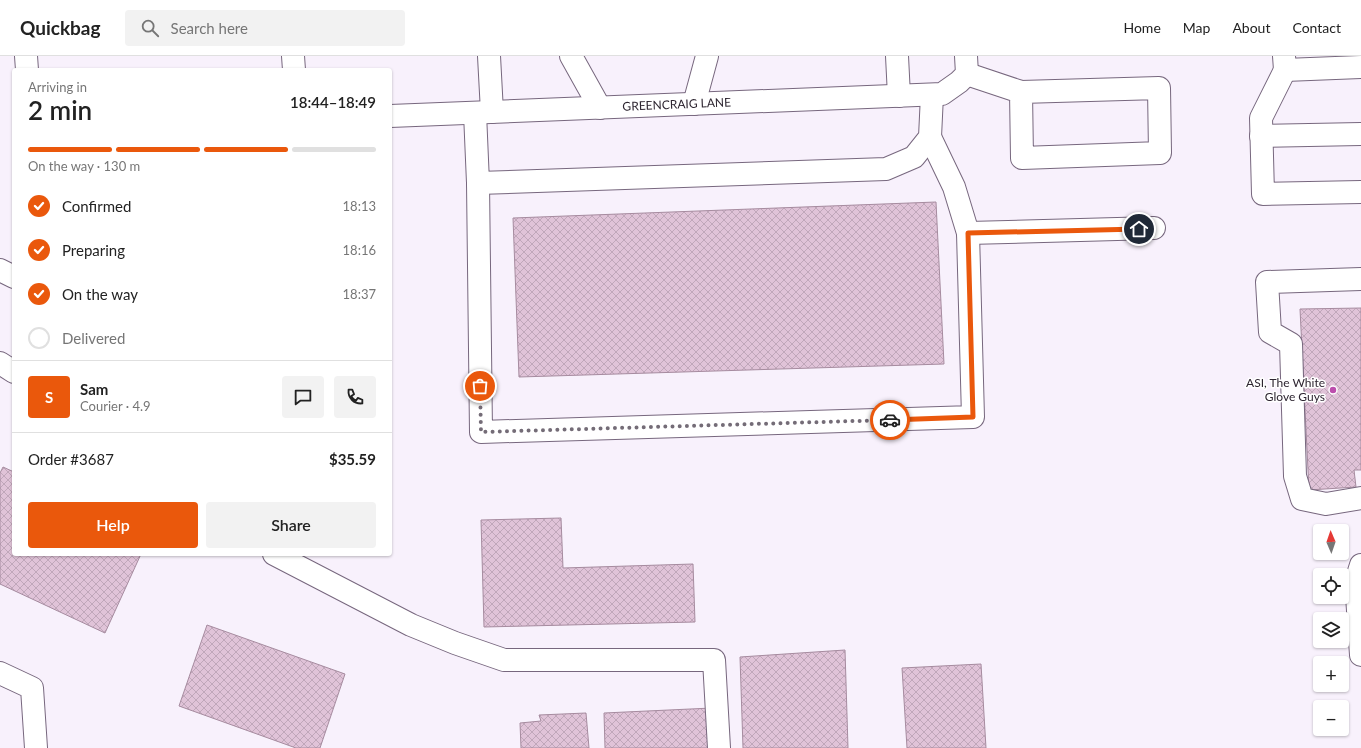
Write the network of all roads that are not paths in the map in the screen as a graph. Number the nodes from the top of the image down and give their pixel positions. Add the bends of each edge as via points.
1 (26, 56) edge
2 (293, 56) edge
3 (489, 56) edge
4 (572, 56) edge
5 (707, 56) edge
6 (897, 56) edge
7 (1284, 63) edge
8 (1361, 67) edge
9 (27, 68) edge
10 (294, 68) edge
11 (964, 71) edge
12 (1021, 92) junction
13 (932, 95) junction
14 (900, 96) junction
15 (694, 104) junction
16 (600, 108) junction
17 (483, 112) junction
18 (392, 116) edge
19 (1361, 134) edge
20 (1261, 136) junction
21 (930, 137) junction
22 (478, 183) junction
23 (1361, 192) edge
24 (1154, 228) dead end
25 (968, 233) junction
26 (0, 270) edge
27 (12, 276) edge
28 (1361, 279) edge
29 (0, 363) edge
30 (12, 371) edge
31 (1361, 498) edge
32 (278, 556) edge
33 (1361, 565) edge
34 (1361, 656) edge
35 (0, 673) edge
36 (36, 748) edge
37 (719, 748) edge

1 - 9 street
2 - 10 street
3 - 17 street
4 - 16 street
5 - 15 street
6 - 14 street
7 - 8 street
7 - 20 street via 1261,118
11 - 12 street
11 - 13 street, GREENCRAIG LANE via 942,94
12 - 12 street via 1159,88 1160,153 1022,158
13 - 14 street, GREENCRAIG LANE
13 - 21 street
14 - 15 street, GREENCRAIG LANE
15 - 16 street, GREENCRAIG LANE
16 - 17 street, GREENCRAIG LANE
17 - 18 street, GREENCRAIG LANE
17 - 22 street
19 - 20 street
20 - 23 street via 1263,194
21 - 22 street via 914,157 886,169
21 - 25 street via 954,187
22 - 25 street via 481,432 973,417
24 - 25 street
26 - 27 street
28 - 31 street via 1267,282 1270,332 1292,344 1295,476 1302,500 1326,504
29 - 30 street
32 - 37 street via 411,625 504,660 714,660
33 - 34 street via 1356,581
35 - 36 street via 32,688

